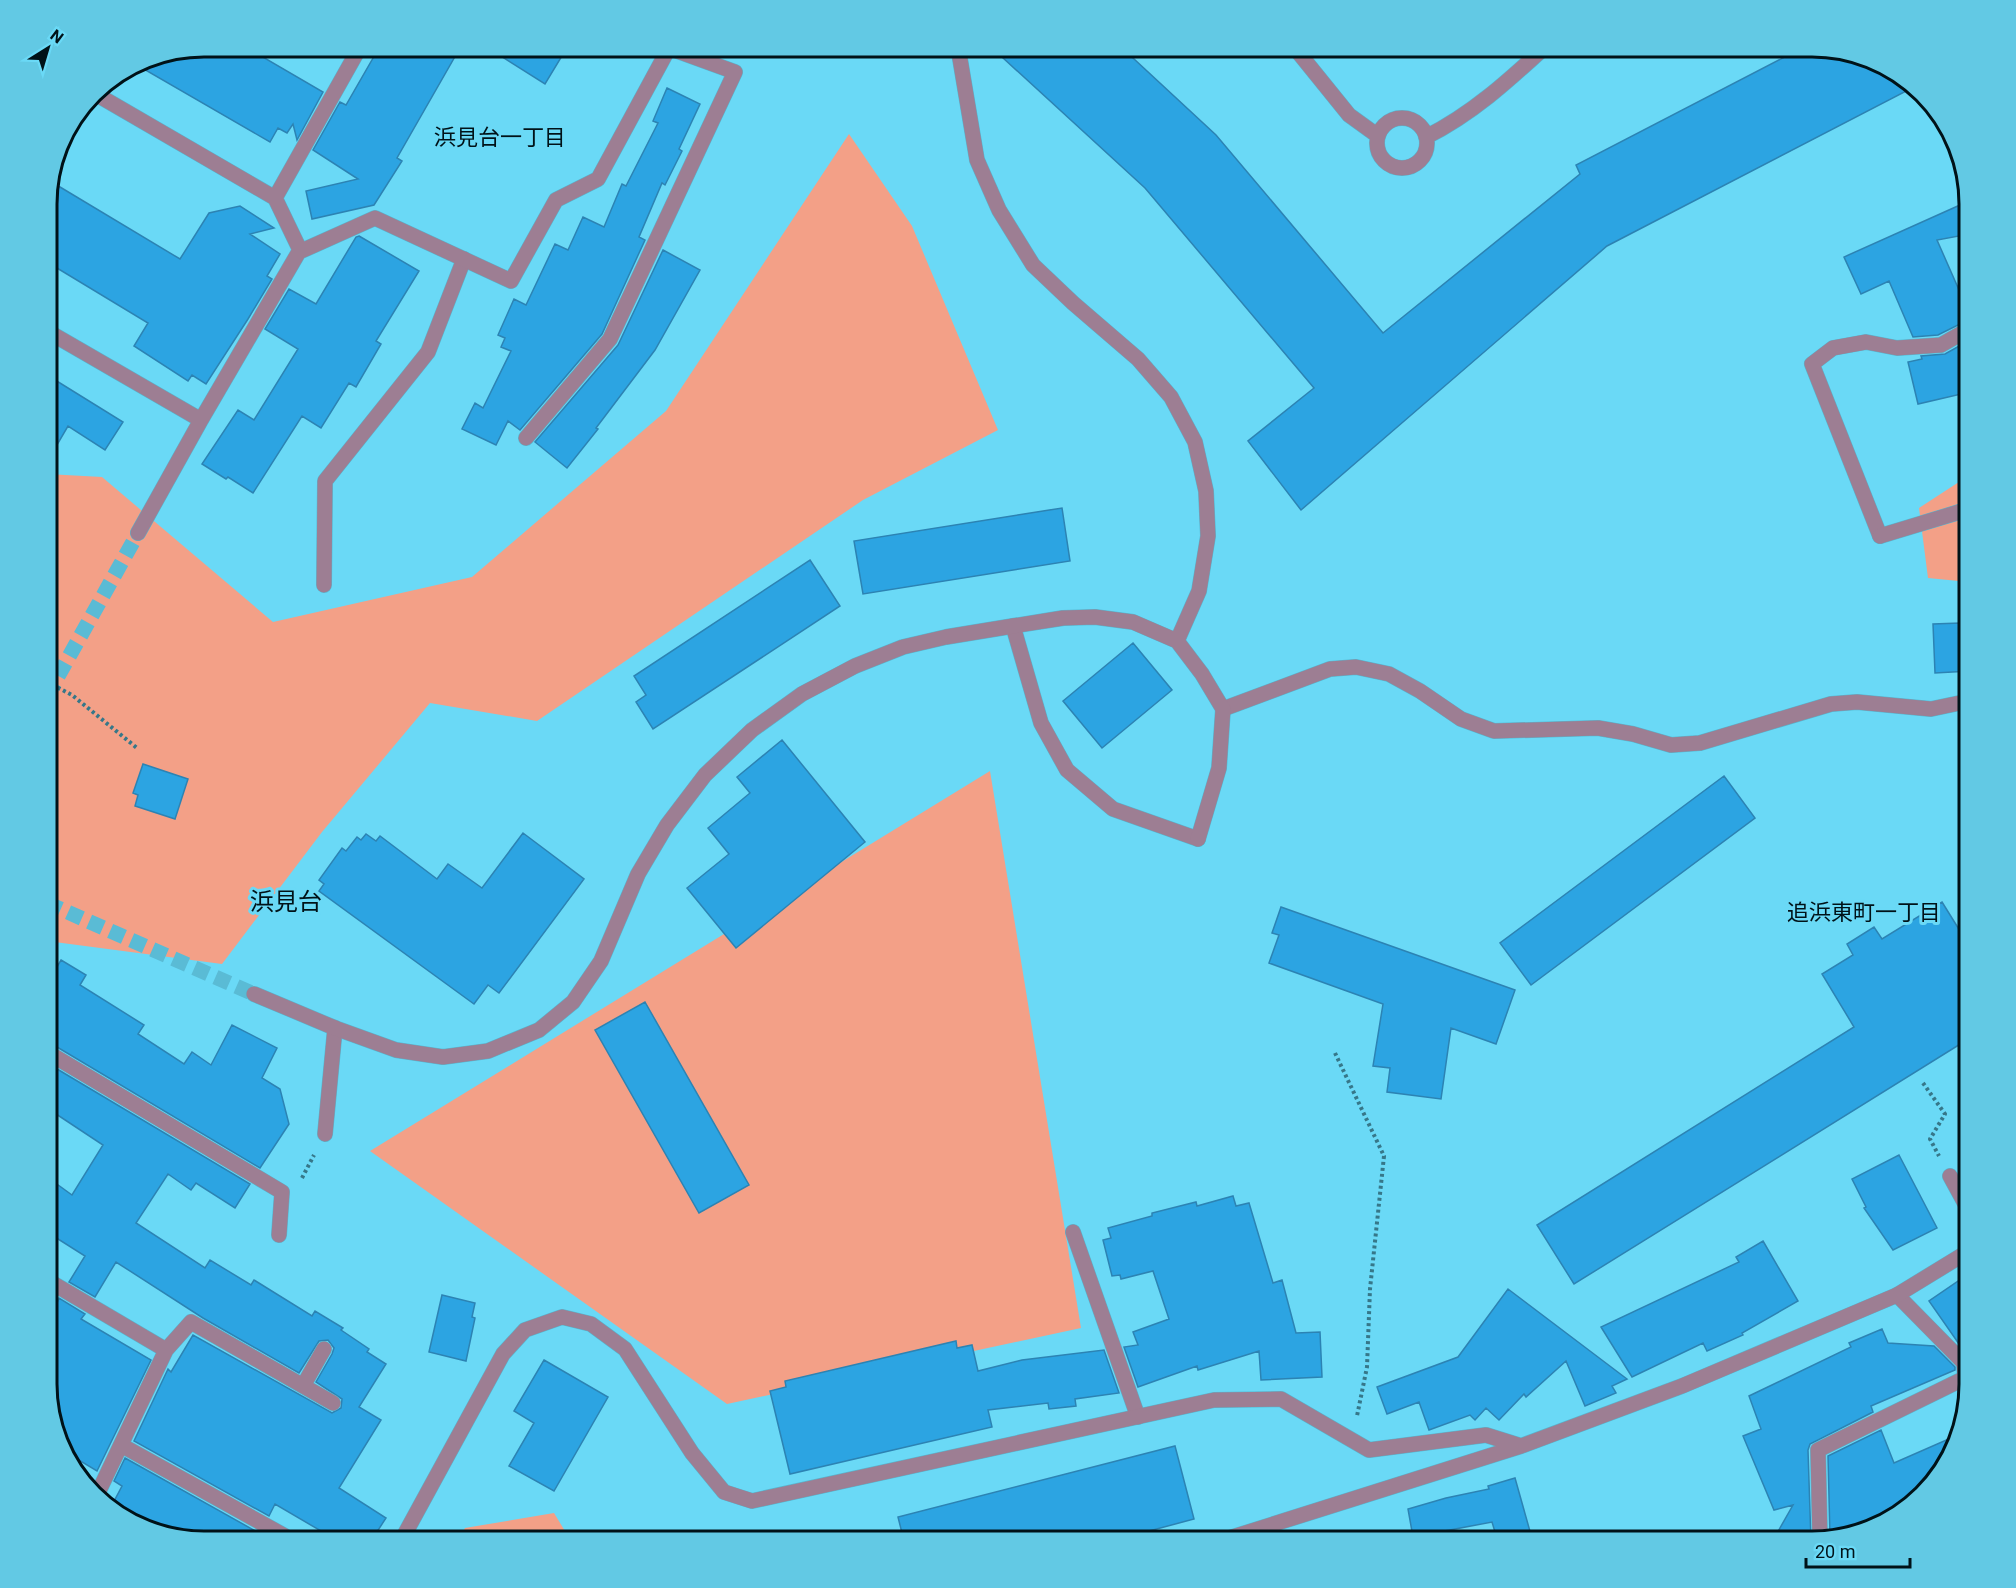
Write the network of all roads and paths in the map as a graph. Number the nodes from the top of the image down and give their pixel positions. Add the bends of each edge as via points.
1 (350, 57) edge
2 (664, 57) edge
3 (694, 57) edge
4 (960, 57) edge
5 (1303, 57) edge
6 (1533, 57) edge
7 (102, 98) edge
8 (1378, 136) junction
9 (1426, 137) junction
10 (275, 198) junction
11 (299, 252) junction
12 (464, 259) junction
13 (1959, 335) edge
14 (57, 337) edge
15 (201, 420) junction
16 (526, 438) dead end
17 (1959, 512) edge
18 (138, 533) tunnel mouth
19 (324, 585) dead end
20 (1013, 626) junction
21 (1177, 641) junction
22 (57, 687) edge
23 (1959, 703) edge
24 (1223, 710) junction
25 (137, 748) dead end
26 (254, 994) tunnel mouth
27 (335, 1028) junction
28 (1335, 1053) dead end
29 (57, 1058) edge
30 (1923, 1083) dead end
31 (325, 1134) joint
32 (1950, 1176) joint
33 (282, 1192) junction
34 (1959, 1192) edge
35 (1073, 1233) dead end
36 (279, 1235) dead end
37 (1959, 1258) edge
38 (57, 1286) edge
39 (1897, 1295) junction
40 (324, 1349) dead end
41 (166, 1350) junction
42 (1959, 1358) edge
43 (1959, 1381) edge
44 (303, 1386) junction
45 (333, 1403) dead end
46 (1138, 1417) junction
47 (1352, 1440) junction
48 (121, 1445) junction
49 (1521, 1446) junction
50 (100, 1488) edge
51 (276, 1531) edge
52 (407, 1531) edge
53 (1254, 1531) edge
54 (1820, 1531) edge

1 - 10 street
2 - 12 street via 598,179 556,200 511,281
3 - 16 street via 735,72 610,339
4 - 21 street via 977,160 999,210 1033,265 1138,359 1171,398 1195,442 1206,491 1208,536 1199,591
5 - 8 street via 1349,115
6 - 9 street via 1463,116
7 - 10 street
8 - 9 street via 1386,123 1401,118 1417,123
8 - 9 street via 1383,158 1404,168 1420,160
10 - 11 street
11 - 12 street via 375,218
11 - 15 street
12 - 19 street via 429,352 325,481
13 - 17 street via 1941,345 1898,348 1866,342 1833,348 1812,364 1880,536
14 - 15 street
15 - 18 street
20 - 21 street via 1095,617 1133,622
20 - 24 street via 1041,723 1067,770 1113,809 1198,839 1219,768
20 - 27 street via 903,647 865,662 802,694 752,730 705,776 667,825 638,874 601,961 573,1002 539,1030 488,1051 443,1057 396,1050
21 - 24 street
22 - 25 path
23 - 24 street via 1931,709 1857,702 1831,704 1700,743 1671,745 1599,728 1494,731 1461,719 1389,674 1356,667 1330,669
26 - 27 street
27 - 31 street
28 - 47 path via 1384,1156 1370,1289 1367,1367
29 - 33 street
30 - 32 path via 1945,1114 1930,1139
31 - 33 path via 302,1177
32 - 34 street
33 - 36 street
35 - 46 street
37 - 39 street
38 - 41 street
39 - 42 street
39 - 49 street via 1682,1386
40 - 44 street
41 - 44 street via 191,1323
41 - 48 street
43 - 54 street via 1818,1450
44 - 45 street
46 - 47 street via 1214,1400 1281,1400
46 - 52 street via 752,1501 723,1491 692,1453 625,1349 591,1324 562,1317 525,1330 502,1354
47 - 49 street via 1369,1450 1486,1435
48 - 50 street
48 - 51 street
49 - 53 street

